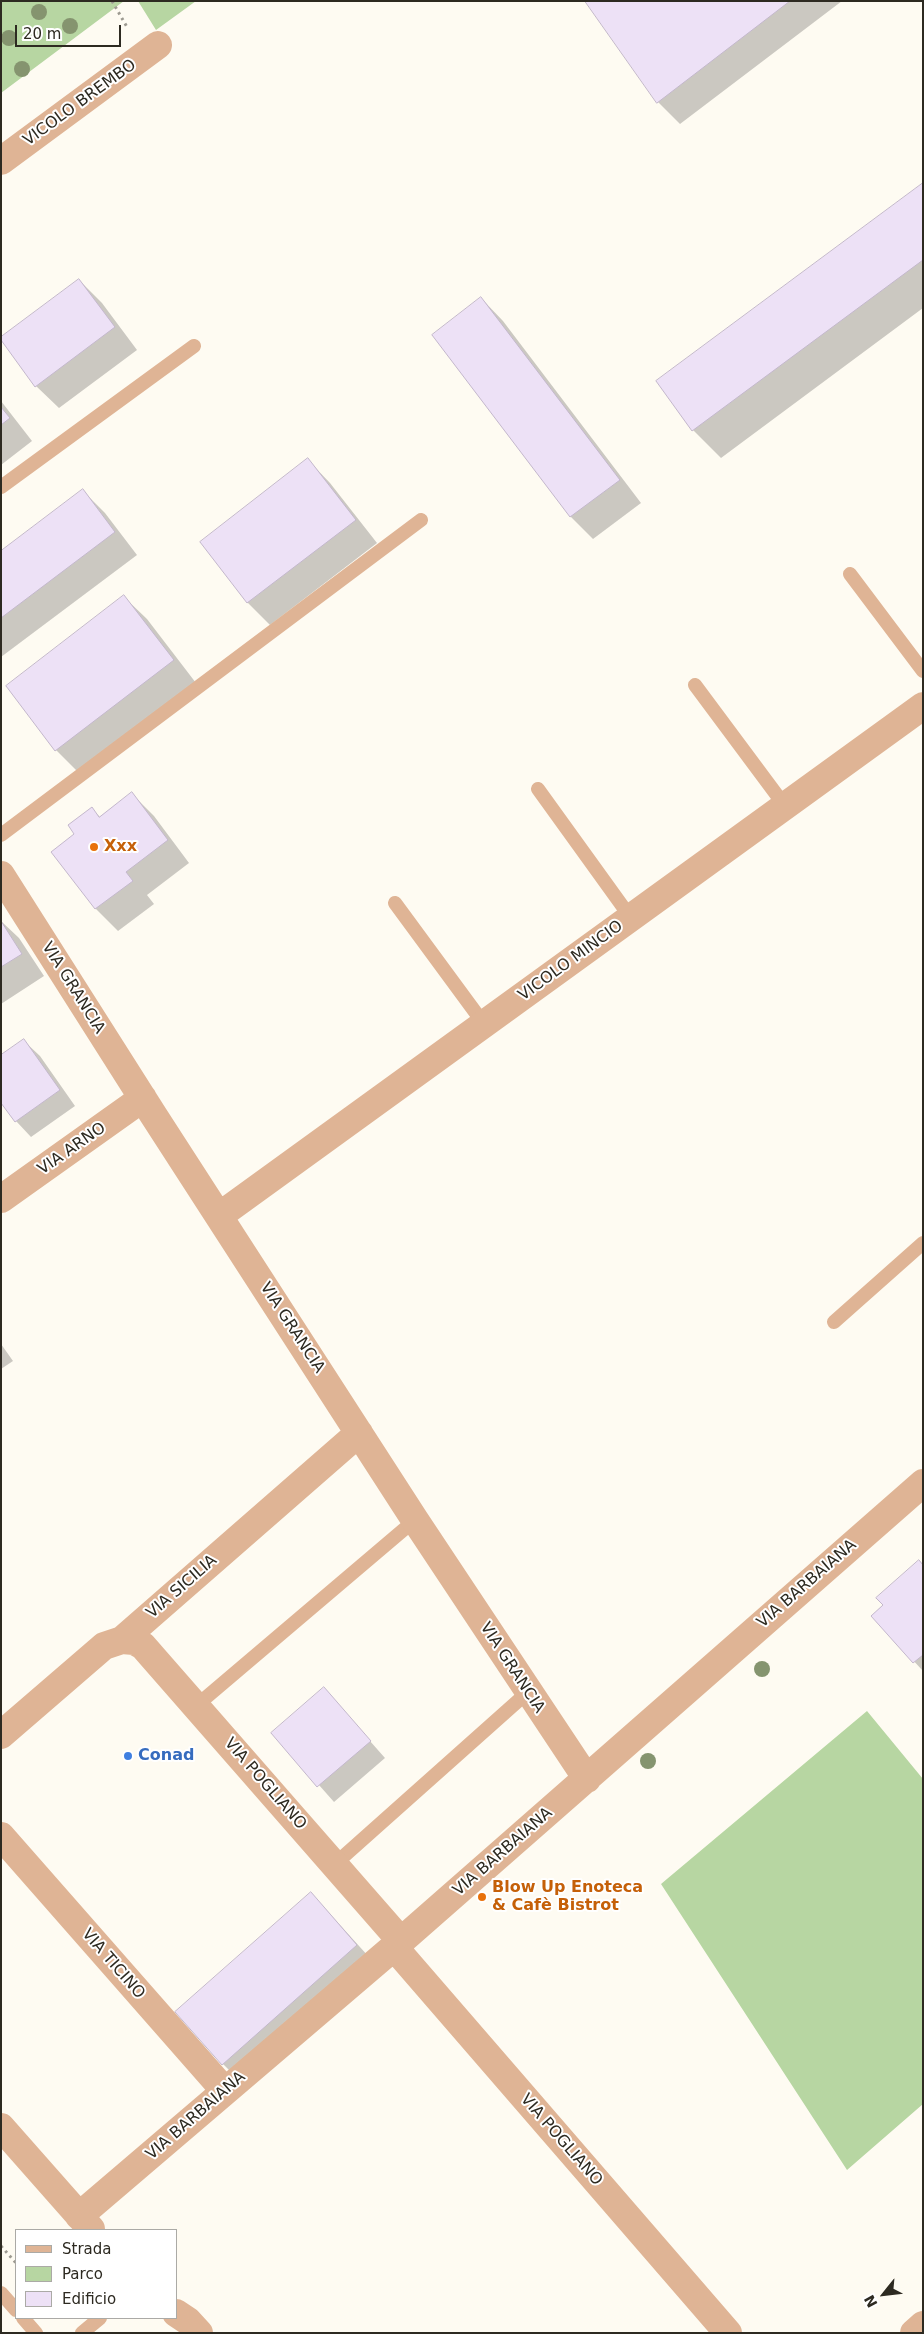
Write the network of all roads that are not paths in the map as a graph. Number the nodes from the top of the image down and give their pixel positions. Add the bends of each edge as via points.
1 (158, 45) dead end
2 (1, 161) edge
3 (194, 346) dead end
4 (1, 487) edge
5 (421, 520) dead end
6 (850, 574) dead end
7 (923, 671) edge
8 (695, 685) dead end
9 (923, 706) edge
10 (538, 789) dead end
11 (785, 806) junction
12 (1, 835) edge
13 (1, 875) edge
14 (395, 903) dead end
15 (630, 918) junction
16 (484, 1024) junction
17 (143, 1098) junction
18 (1, 1199) edge
19 (219, 1216) junction
20 (923, 1243) edge
21 (834, 1322) dead end
22 (359, 1433) junction
23 (923, 1483) edge
24 (415, 1520) junction
25 (122, 1640) junction
26 (528, 1692) junction
27 (196, 1706) junction
28 (1, 1735) edge
29 (587, 1779) junction
30 (1, 1836) edge
31 (335, 1864) junction
32 (397, 1944) junction
33 (225, 2091) junction
34 (1, 2127) edge
35 (86, 2223) edge
36 (1, 2293) edge
37 (15, 2309) edge
38 (178, 2314) edge
39 (24, 2319) edge
40 (99, 2319) edge
41 (923, 2325) edge
42 (36, 2333) edge
43 (82, 2333) edge
44 (199, 2333) edge
45 (728, 2333) edge
46 (914, 2333) edge

1 - 2 street, VICOLO BREMBO
3 - 4 lane
5 - 12 lane
6 - 7 lane
8 - 11 lane
9 - 11 street, VICOLO MINCIO
10 - 15 lane
11 - 15 street, VICOLO MINCIO
13 - 17 street, VIA GRANCIA
14 - 16 lane
15 - 16 street, VICOLO MINCIO
16 - 19 street, VICOLO MINCIO
17 - 18 street, VIA ARNO
17 - 19 street, VIA GRANCIA
19 - 22 street, VIA GRANCIA
20 - 21 lane
22 - 24 street, VIA GRANCIA
22 - 25 street, VIA SICILIA
23 - 29 street, VIA BARBAIANA
24 - 26 street, VIA GRANCIA
24 - 27 lane
25 - 27 street, VIA POGLIANO via 143,1646
25 - 28 street, VIA SICILIA via 104,1646
26 - 29 street, VIA GRANCIA
26 - 31 lane
27 - 31 street, VIA POGLIANO
29 - 32 street, VIA BARBAIANA
30 - 33 street, VIA TICINO
31 - 32 street, VIA POGLIANO
32 - 33 street, VIA BARBAIANA
32 - 45 street, VIA POGLIANO
33 - 35 street, VIA BARBAIANA
34 - 35 street
36 - 37 lane
38 - 44 street
39 - 42 lane
40 - 43 lane
41 - 46 street

